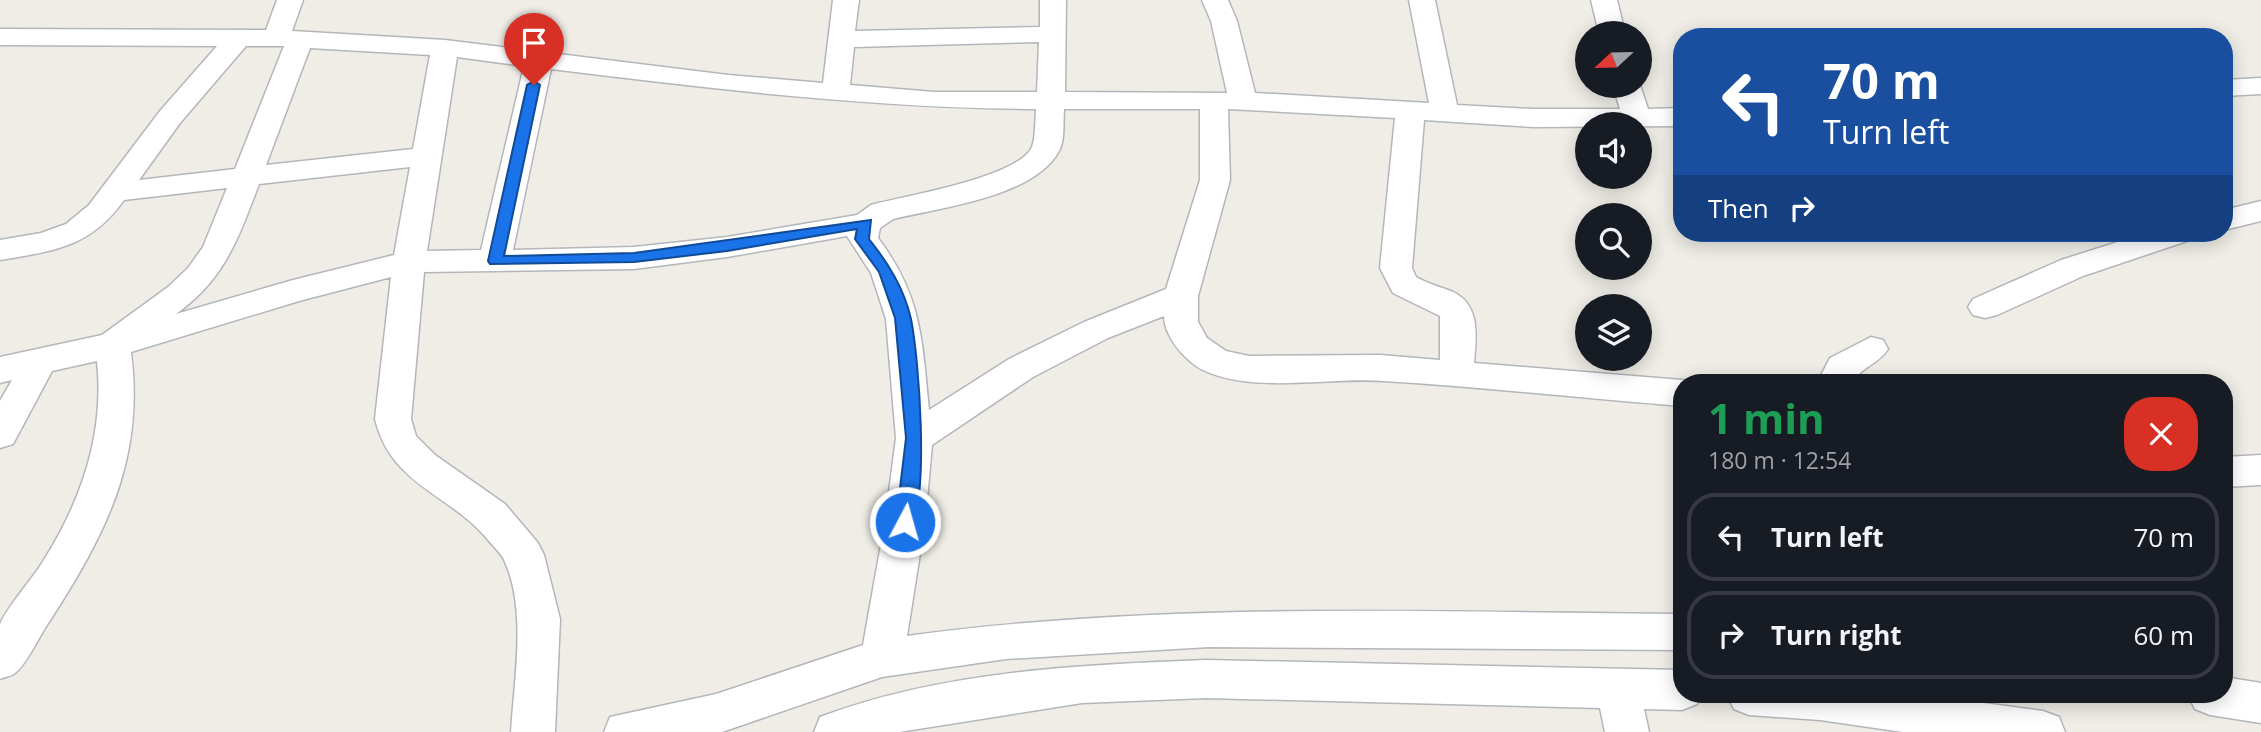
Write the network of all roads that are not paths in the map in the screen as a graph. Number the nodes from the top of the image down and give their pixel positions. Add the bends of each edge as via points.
1 (290, 0) edge
2 (846, 0) edge
3 (1053, 0) edge
4 (1215, 0) edge
5 (1422, 0) edge
6 (1604, 0) edge
7 (1609, 21) edge
8 (1054, 34) junction
9 (12, 36) edge
10 (239, 37) junction
11 (288, 39) junction
12 (841, 39) junction
13 (445, 48) junction
14 (0, 57) edge
15 (539, 60) junction
16 (2261, 86) edge
17 (2233, 88) edge
18 (835, 94) junction
19 (1229, 101) junction
20 (1051, 102) junction
21 (1410, 111) junction
22 (1445, 113) junction
23 (1673, 117) edge
24 (1575, 118) edge
25 (1652, 118) edge
26 (426, 156) junction
27 (248, 175) junction
28 (114, 192) junction
29 (2261, 211) edge
30 (2233, 218) edge
31 (866, 223) junction
32 (2151, 242) edge
33 (0, 250) edge
34 (495, 261) junction
35 (409, 262) junction
36 (1181, 296) junction
37 (1985, 307) dead end
38 (113, 345) junction
39 (1871, 349) dead end
40 (39, 363) junction
41 (0, 370) edge
42 (1456, 374) junction
43 (1839, 374) edge
44 (1673, 393) edge
45 (0, 434) edge
46 (914, 438) junction
47 (2261, 470) edge
48 (2233, 472) edge
49 (1673, 632) edge
50 (882, 658) junction
51 (0, 660) edge
52 (1619, 687) junction
53 (1673, 690) edge
54 (2233, 699) edge
55 (1840, 703) edge
56 (2261, 704) edge
57 (533, 732) edge
58 (626, 732) edge
59 (836, 732) edge
60 (1627, 732) edge
61 (2043, 732) edge

1 - 11 street
2 - 12 street
3 - 8 street
4 - 19 street via 1224,22
5 - 22 street
6 - 7 street
8 - 12 street
8 - 20 street
9 - 10 street
9 - 14 street
10 - 11 street
10 - 28 street
11 - 13 street
11 - 27 street
12 - 18 street
13 - 15 street
13 - 26 street
15 - 18 street
15 - 34 street
16 - 17 street
18 - 20 street
19 - 20 street
19 - 21 street
19 - 36 street via 1215,180
20 - 31 street via 1046,149 1027,170 985,187 882,212
21 - 22 street
21 - 42 street via 1396,240 1398,276 1408,288 1455,311
22 - 24 street
23 - 25 street
26 - 27 street
26 - 35 street
27 - 28 street
27 - 38 street via 219,248 201,275
28 - 33 street via 100,212 77,231
29 - 30 street
31 - 34 street via 634,258
31 - 46 street via 862,239 886,271 903,318
32 - 37 street via 2072,268
34 - 35 street
35 - 38 street
35 - 57 street via 393,419 399,442 422,465 491,515 524,555 539,620
36 - 42 street via 1181,322 1194,346 1215,361 1249,369 1380,368
36 - 46 street via 1096,330 1021,368
38 - 40 street
38 - 51 street via 118,412 105,481 66,562
39 - 43 street via 1842,367
40 - 41 street
40 - 45 street
42 - 44 street
46 - 50 street
47 - 48 street
49 - 50 street via 1209,629 1006,641
50 - 58 street via 716,714
52 - 53 street
52 - 59 street via 1206,679 1082,684 905,710
52 - 60 street
54 - 56 street
55 - 61 street

